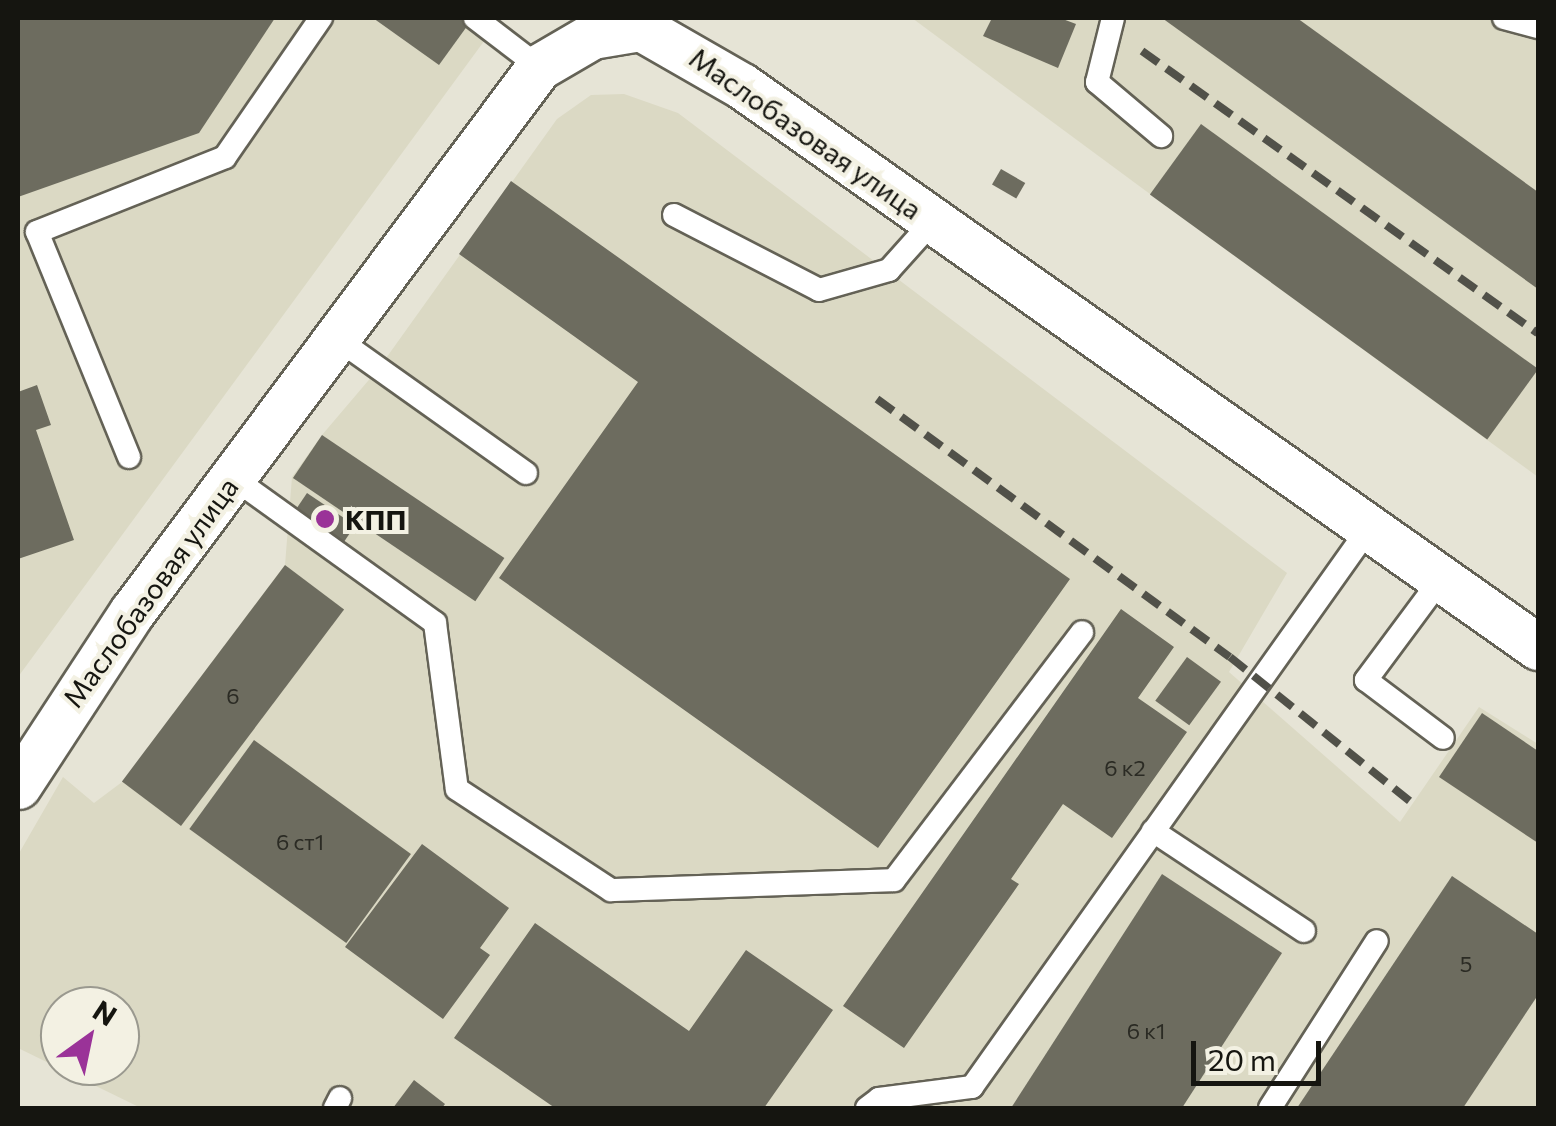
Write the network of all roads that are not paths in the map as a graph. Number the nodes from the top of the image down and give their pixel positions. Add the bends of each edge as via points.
1 (320, 18) edge
2 (475, 18) edge
3 (1113, 18) edge
4 (1504, 18) edge
5 (1538, 27) edge
6 (684, 31) edge
7 (538, 67) junction
8 (1161, 136) dead end
9 (674, 214) dead end
10 (933, 221) junction
11 (336, 338) junction
12 (129, 457) dead end
13 (526, 473) dead end
14 (232, 478) junction
15 (1369, 528) junction
16 (1441, 578) junction
17 (1082, 632) dead end
18 (1538, 647) edge
19 (1443, 738) dead end
20 (18, 786) edge
21 (1153, 832) junction
22 (1304, 931) dead end
23 (1376, 941) dead end
24 (867, 1108) edge
25 (1270, 1108) edge

1 - 12 lane via 224,157 37,232
2 - 7 lane
3 - 8 lane via 1097,82
4 - 5 lane
6 - 7 street, Маслобазовая улица via 641,28 592,36
6 - 10 street, Маслобазовая улица
7 - 11 street, Маслобазовая улица
9 - 10 lane via 818,290 889,270
10 - 15 street, Маслобазовая улица
11 - 13 lane
11 - 14 street, Маслобазовая улица
14 - 17 lane via 434,624 456,789 611,890 894,880
14 - 20 street, Маслобазовая улица via 132,612
15 - 16 street, Маслобазовая улица
15 - 21 lane
16 - 18 street, Маслобазовая улица
16 - 19 lane via 1366,680
21 - 22 lane
21 - 24 lane via 972,1087 879,1099
23 - 25 lane

